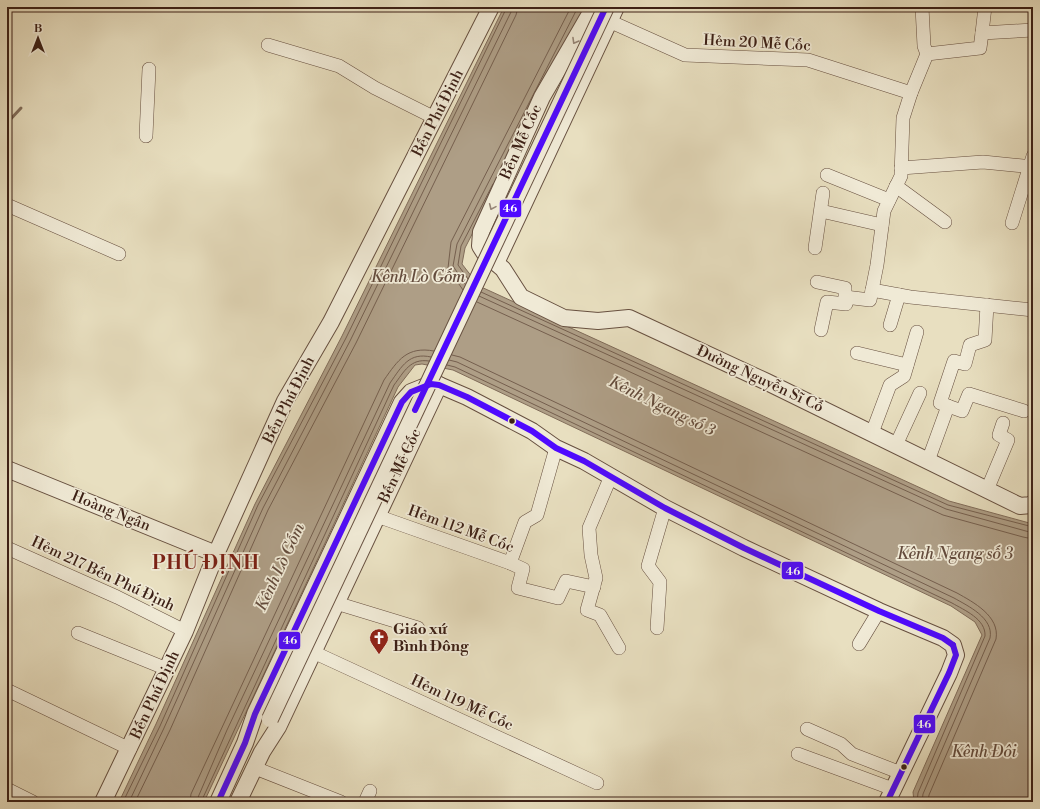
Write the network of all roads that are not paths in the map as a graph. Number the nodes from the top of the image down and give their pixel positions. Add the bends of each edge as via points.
1 (491, 7) edge
2 (594, 7) edge
3 (922, 7) edge
4 (986, 7) edge
5 (610, 12) edge
6 (1033, 30) edge
7 (982, 34) junction
8 (268, 45) dead end
9 (927, 54) junction
10 (149, 69) dead end
11 (911, 93) junction
12 (435, 118) junction
13 (146, 136) dead end
14 (1032, 163) edge
15 (900, 168) junction
16 (827, 175) dead end
17 (896, 186) junction
18 (823, 193) dead end
19 (889, 200) junction
20 (7, 205) edge
21 (821, 211) junction
22 (945, 222) dead end
23 (1012, 223) dead end
24 (882, 225) junction
25 (815, 248) dead end
26 (119, 254) dead end
27 (496, 263) junction
28 (817, 282) dead end
29 (872, 290) junction
30 (899, 295) junction
31 (848, 297) junction
32 (987, 305) junction
33 (1033, 310) edge
34 (890, 325) dead end
35 (821, 330) dead end
36 (917, 332) dead end
37 (857, 353) dead end
38 (908, 365) junction
39 (439, 385) junction
40 (920, 393) dead end
41 (948, 406) junction
42 (1024, 411) dead end
43 (1003, 422) dead end
44 (872, 433) junction
45 (896, 445) junction
46 (556, 448) junction
47 (928, 461) junction
48 (7, 469) edge
49 (611, 476) junction
50 (987, 490) junction
51 (1032, 504) edge
52 (665, 508) junction
53 (377, 516) junction
54 (7, 548) edge
55 (216, 554) junction
56 (510, 563) junction
57 (594, 587) junction
58 (336, 603) junction
59 (879, 611) junction
60 (418, 628) dead end
61 (657, 628) dead end
62 (185, 631) junction
63 (78, 633) dead end
64 (859, 644) dead end
65 (619, 648) dead end
66 (313, 652) junction
67 (167, 668) junction
68 (7, 690) edge
69 (270, 719) junction
70 (807, 729) dead end
71 (245, 743) junction
72 (130, 749) junction
73 (262, 752) junction
74 (798, 754) dead end
75 (255, 768) junction
76 (901, 773) junction
77 (597, 783) dead end
78 (7, 788) edge
79 (890, 796) edge
80 (33, 802) edge
81 (103, 802) edge
82 (218, 802) edge
83 (238, 802) edge
84 (340, 802) edge

1 - 12 street, Bến Phú Định
2 -> 27 street, Bến Mễ Cốc via 542,97 481,232 480,246 489,260
3 - 9 street via 924,46
4 - 7 street
5 - 11 street, Hẻm 20 Mễ Cốc via 686,55 808,60
5 - 27 street, Bến Mễ Cốc
5 - 69 street, bridge
6 - 7 street
7 - 9 street via 980,48
8 - 12 street via 339,66 375,88
9 - 11 street
10 - 13 street
11 - 15 street via 903,118
12 - 55 street, Bến Phú Định via 331,322 285,401
14 - 15 street via 983,162
14 - 23 street
15 - 17 street
16 - 19 street
17 - 19 street
17 - 22 street
18 - 21 street
19 - 24 street
20 - 26 street
21 - 24 street
21 - 25 street
24 - 29 street
27 - 44 street, Đường Nguyễn Sĩ Cố via 503,269 521,297 564,318 598,321 629,318
28 - 31 street via 845,288 845,297
29 - 30 street
29 - 31 street via 870,300
30 - 32 street
30 - 34 street
31 - 35 street via 846,304 827,302
32 - 33 street
32 - 41 street via 985,340 970,345 965,364 954,362 940,403
36 - 38 street
37 - 38 street
38 - 44 street via 904,376 890,386
39 - 46 street via 532,431
39 - 53 street, Bến Mễ Cốc
39 - 71 street, Bến Mễ Cốc via 431,384 418,388 402,402 255,714
40 - 45 street
41 - 42 street via 962,411 969,394
41 - 47 street
43 - 50 street via 999,435 1008,440
44 - 45 street, Đường Nguyễn Sĩ Cố
45 - 47 street, Đường Nguyễn Sĩ Cố
46 - 49 street
46 - 56 street via 537,515 524,522
47 - 50 street, Đường Nguyễn Sĩ Cố
48 - 55 street, Hoàng Ngân
49 - 52 street
49 - 57 street via 589,528 596,578
50 - 51 street, Đường Nguyễn Sĩ Cố via 1020,506
52 - 59 street
52 - 61 street via 648,566 660,582
53 - 56 street, Hẻm 112 Mễ Cốc
53 - 58 street, Bến Mễ Cốc
54 - 62 street, Hẻm 217 Bến Phú Định via 118,597
55 - 62 street, Bến Phú Định
56 - 57 street, Hẻm 112 Mễ Cốc via 523,569 518,588 558,598 566,581
57 - 65 street via 587,610 600,615
58 - 60 street
58 - 66 street, Bến Mễ Cốc
59 - 64 street
59 - 76 street via 943,638 953,645 956,655
62 - 67 street, Bến Phú Định
63 - 67 street
66 - 73 street, Bến Mễ Cốc via 278,726
66 - 77 street, Hẻm 119 Mễ Cốc
67 - 72 street, Bến Phú Định
68 - 72 street
69 - 71 street, Bến Mễ Cốc
69 - 73 street, Bến Mễ Cốc
70 - 76 street via 841,744 852,754
71 - 82 street, Bến Mễ Cốc
72 - 81 street, Bến Phú Định
73 - 75 street, Bến Mễ Cốc
74 - 79 street
75 - 83 street, Bến Mễ Cốc
75 - 84 street
76 - 79 street
78 - 80 street

